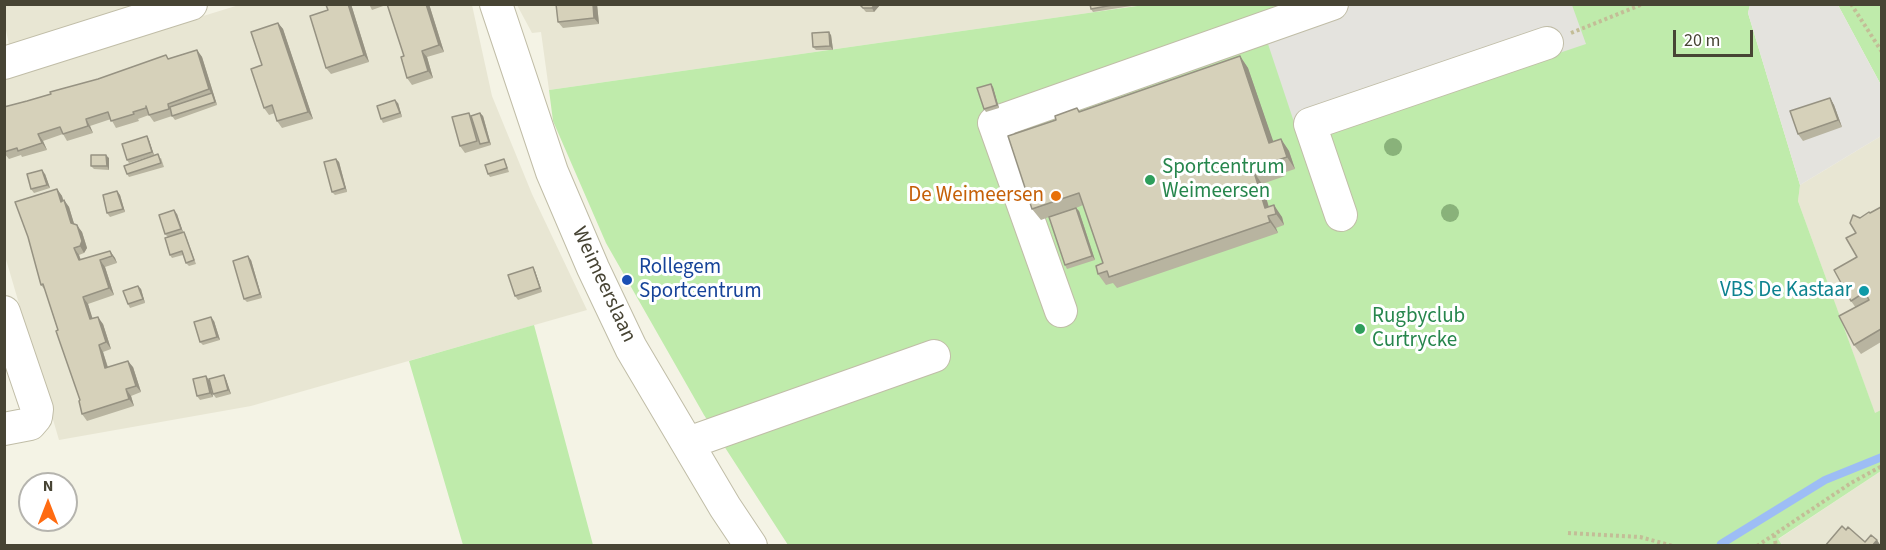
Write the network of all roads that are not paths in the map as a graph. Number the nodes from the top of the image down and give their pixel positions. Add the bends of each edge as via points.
1 (191, 4) edge
2 (496, 4) edge
3 (1332, 4) edge
4 (111, 16) edge
5 (1547, 43) road end
6 (4, 63) edge
7 (1341, 215) dead end
8 (1061, 311) dead end
9 (4, 312) edge
10 (934, 356) dead end
11 (4, 429) edge
12 (688, 443) junction
13 (752, 546) edge

1 - 4 street
2 - 12 street, Weimeerslaan via 552,172 593,268 632,348
3 - 8 street via 994,123
4 - 6 street
5 - 7 street via 1310,124
9 - 11 street via 37,409 30,424
10 - 12 street
12 - 13 street, Weimeerslaan

